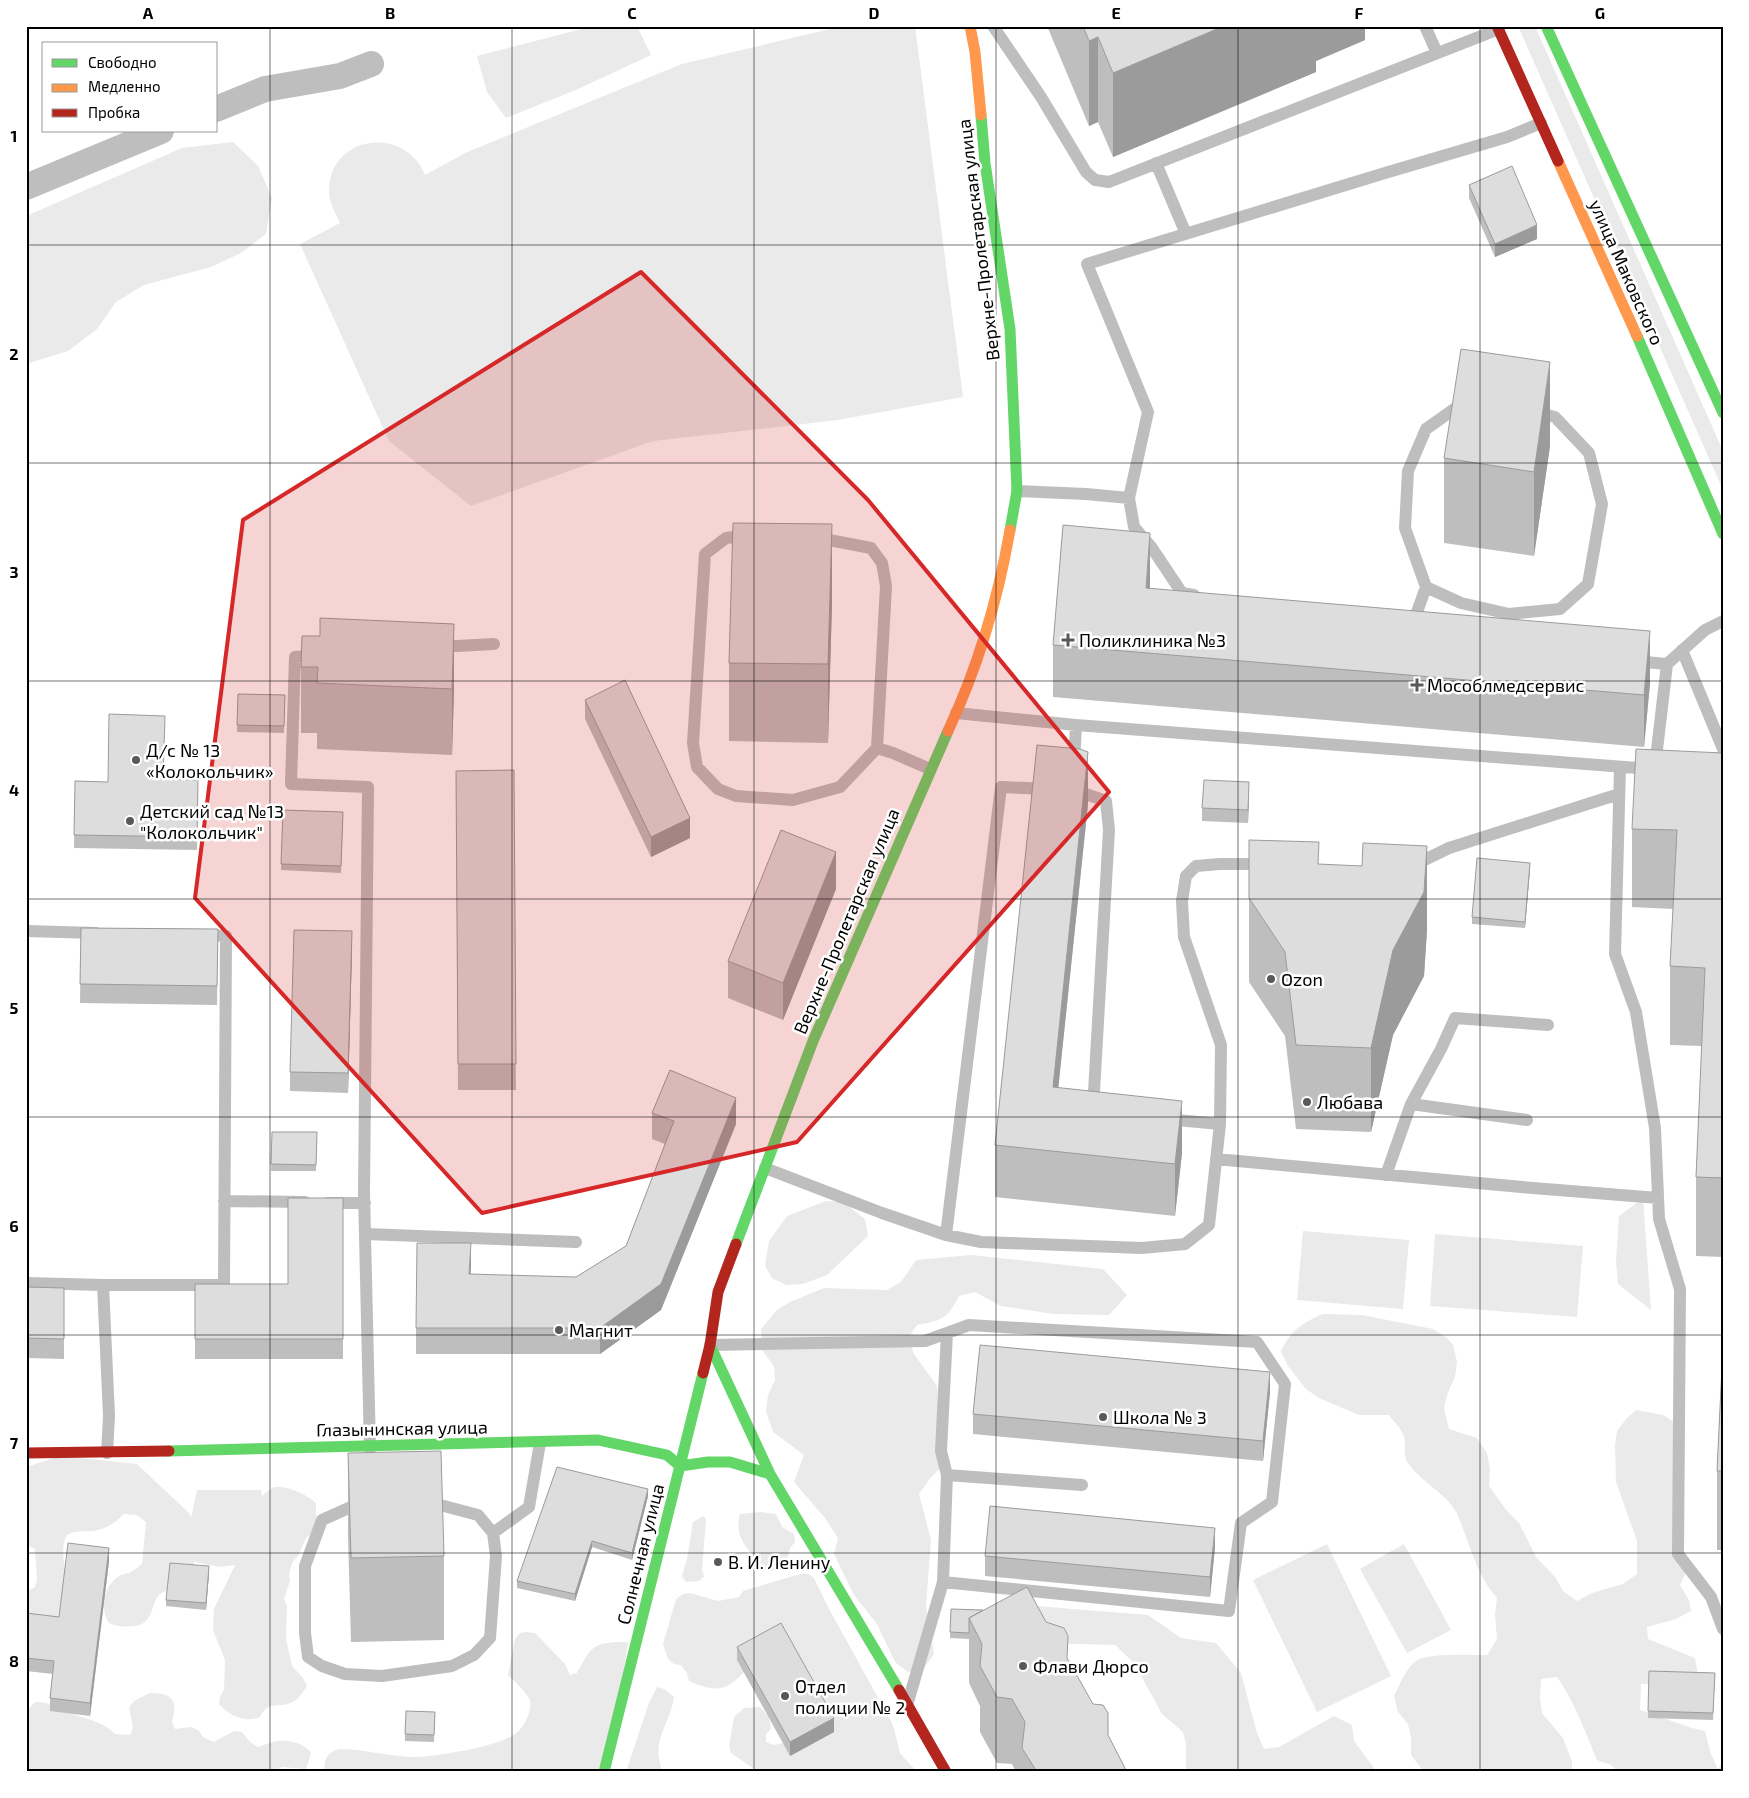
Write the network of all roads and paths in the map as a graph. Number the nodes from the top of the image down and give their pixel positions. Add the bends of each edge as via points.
1 (970, 26) edge
2 (993, 26) edge
3 (1425, 26) edge
4 (1546, 26) edge
5 (1498, 28) edge
6 (1437, 53) junction
7 (371, 64) dead end
8 (218, 108) edge
9 (1541, 123) junction
10 (159, 132) edge
11 (1156, 163) junction
12 (26, 187) edge
13 (1186, 234) junction
14 (1480, 404) edge
15 (1527, 410) edge
16 (1723, 413) edge
17 (1016, 492) junction
18 (1129, 498) junction
19 (1723, 534) edge
20 (1426, 587) junction
21 (1211, 597) edge
22 (1723, 621) edge
23 (1411, 628) edge
24 (494, 644) dead end
25 (428, 648) edge
26 (1682, 650) junction
27 (333, 654) edge
28 (1620, 659) edge
29 (1667, 664) junction
30 (956, 713) junction
31 (1076, 726) junction
32 (877, 748) junction
33 (1723, 749) edge
34 (1620, 767) junction
35 (930, 769) junction
36 (1074, 777) edge
37 (1619, 794) junction
38 (1278, 865) edge
39 (1397, 867) edge
40 (26, 931) edge
41 (112, 933) edge
42 (188, 935) edge
43 (1548, 1025) dead end
44 (1411, 1104) junction
45 (1103, 1114) edge
46 (1152, 1118) edge
47 (1527, 1120) dead end
48 (1220, 1124) junction
49 (1216, 1159) junction
50 (766, 1168) junction
51 (1386, 1175) junction
52 (1658, 1198) junction
53 (224, 1201) junction
54 (365, 1203) junction
55 (366, 1234) junction
56 (946, 1235) junction
57 (576, 1242) dead end
58 (26, 1283) edge
59 (103, 1285) junction
60 (947, 1333) junction
61 (710, 1345) junction
62 (540, 1443) junction
63 (370, 1446) junction
64 (26, 1453) edge
65 (107, 1453) junction
66 (370, 1464) edge
67 (680, 1466) junction
68 (770, 1474) junction
69 (947, 1475) junction
70 (1082, 1484) dead end
71 (372, 1496) edge
72 (419, 1503) edge
73 (493, 1533) junction
74 (943, 1582) junction
75 (1717, 1598) edge
76 (1723, 1629) edge
77 (907, 1704) junction
78 (604, 1772) edge
79 (946, 1772) edge

1 - 17 street, Верхне-Пролетарская улица via 985,163 1010,329
2 - 11 lane via 1086,172 1096,180 1109,182
3 - 6 lane
4 - 16 street, улица Маковского
5 - 6 lane
5 - 9 street, улица Маковского
6 - 11 lane
7 - 8 street via 340,76 265,89
9 - 13 lane via 1507,137
9 - 19 street, улица Маковского
10 - 12 street
11 - 13 lane
13 - 18 lane via 1087,264 1148,412
14 - 20 lane via 1460,405 1426,429 1408,471 1406,528
15 - 20 lane via 1555,416 1589,453 1602,504 1588,584 1560,610 1509,614 1461,603
17 - 18 lane
17 - 30 street, Верхне-Пролетарская улица via 990,625
18 - 21 lane via 1134,526 1182,593
20 - 23 lane
22 - 26 lane via 1705,630
24 - 25 lane
26 - 29 lane
26 - 33 lane
27 - 54 lane via 295,657 292,784 368,787
28 - 29 lane
29 - 34 lane via 1659,770
30 - 31 lane
30 - 35 street, Верхне-Пролетарская улица
31 - 34 lane
31 - 36 lane
32 - 32 lane via 840,787 793,800 736,796 718,789 697,767 693,744 705,554 726,538 757,534 829,540 871,548 882,563 886,586
32 - 35 lane
34 - 37 lane
35 - 50 street, Верхне-Пролетарская улица via 813,1042
37 - 39 lane via 1449,848 1414,865
37 - 52 lane via 1615,954 1636,1012 1655,1128
38 - 48 lane via 1196,866 1186,876 1182,902 1184,937 1221,1045
40 - 41 lane
42 - 53 lane via 226,936
43 - 44 lane via 1455,1018
44 - 47 lane
44 - 51 lane
45 - 56 lane via 1093,1114 1109,830 1106,801 1074,790 1001,787
46 - 48 lane
48 - 49 lane
49 - 51 lane
49 - 56 lane via 1209,1225 1185,1244 1142,1248 981,1242
50 - 56 lane
50 - 61 street, Верхне-Пролетарская улица via 718,1292
51 - 52 lane
52 - 75 lane via 1659,1219 1680,1289 1678,1554
53 - 54 lane
53 - 59 lane via 224,1285
54 - 55 lane
55 - 57 lane
55 - 63 lane
58 - 59 lane
59 - 65 lane via 109,1416
60 - 61 lane via 926,1340
60 - 69 lane via 941,1451
60 - 74 lane via 969,1325 1257,1342 1285,1384 1272,1502 1241,1523 1229,1611
61 - 67 street, Солнечная улица
61 - 68 street
62 - 63 street, Глазынинская улица
62 - 67 street, Глазынинская улица via 598,1440 667,1455
62 - 73 lane via 529,1507
63 - 65 street, Глазынинская улица
63 - 66 lane
64 - 65 street, Глазынинская улица
67 - 68 street via 730,1462
67 - 78 street, Солнечная улица
68 - 77 street
69 - 70 lane
69 - 74 lane
71 - 73 lane via 322,1520 304,1566 308,1657 345,1674 382,1676 452,1666 474,1655 490,1638 496,1556
72 - 73 lane via 478,1515
74 - 77 lane
75 - 76 lane
77 - 79 street

